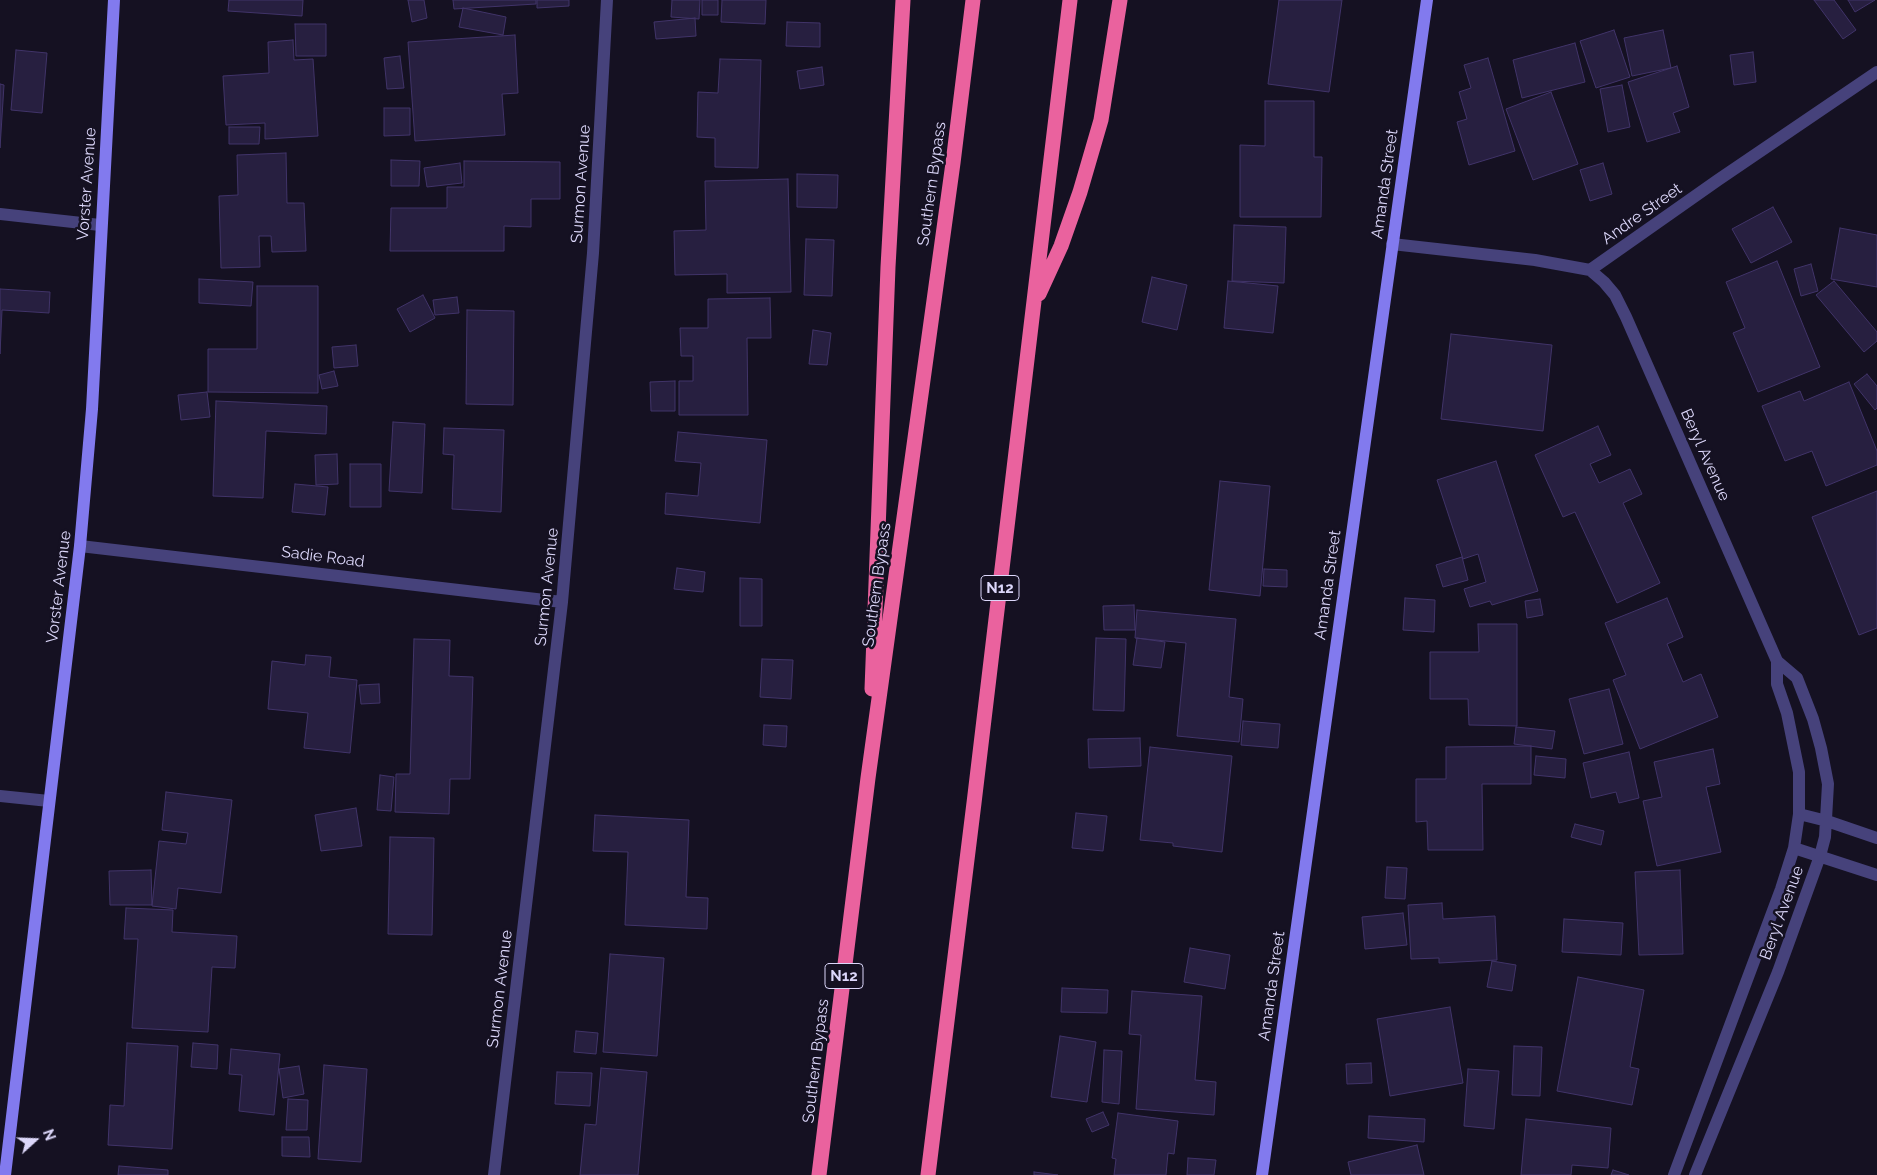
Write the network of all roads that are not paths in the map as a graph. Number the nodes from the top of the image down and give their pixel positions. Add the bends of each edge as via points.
1 (114, 0) edge
2 (608, 0) edge
3 (902, 0) edge
4 (973, 0) edge
5 (1070, 0) edge
6 (1120, 0) edge
7 (1427, 0) edge
8 (1877, 72) edge
9 (0, 214) edge
10 (100, 225) junction
11 (1392, 244) junction
12 (1590, 270) junction
13 (1034, 307) junction
14 (80, 546) junction
15 (562, 602) junction
16 (1777, 660) junction
17 (868, 778) junction
18 (0, 796) edge
19 (49, 801) junction
20 (1799, 814) junction
21 (1827, 821) junction
22 (1877, 838) edge
23 (1794, 848) junction
24 (1820, 856) junction
25 (1877, 875) edge
26 (5, 1175) edge
27 (494, 1175) edge
28 (819, 1175) edge
29 (928, 1175) edge
30 (1262, 1175) edge
31 (1674, 1175) edge
32 (1695, 1175) edge

1 - 10 main road, Vorster Avenue
2 - 15 street, Surmon Avenue via 593,253
3 - 17 highway
4 - 17 highway, Southern Bypass / N12
5 - 13 highway, N12
6 - 13 highway via 1101,120 1061,246
7 - 11 main road, Amanda Street
8 - 12 street, Andre Street
9 - 10 street
10 - 14 main road, Vorster Avenue via 92,409
11 - 12 street via 1535,260
11 - 30 main road, Amanda Street
12 - 16 street, Beryl Avenue via 1615,296 1626,317
13 - 29 highway, N12
14 - 15 street, Sadie Road
14 - 19 main road, Vorster Avenue
15 - 27 street, Surmon Avenue
16 - 20 street, Beryl Avenue via 1777,684 1787,713 1799,772
16 - 21 street, Beryl Avenue via 1796,678 1813,719 1828,784
17 - 28 highway, Southern Bypass / N12
18 - 19 street
19 - 26 main road, Vorster Avenue
20 - 21 street
20 - 23 street, Beryl Avenue
21 - 22 street
21 - 24 street, Beryl Avenue
23 - 24 street
23 - 31 street, Beryl Avenue
24 - 25 street
24 - 32 street, Beryl Avenue via 1778,972

